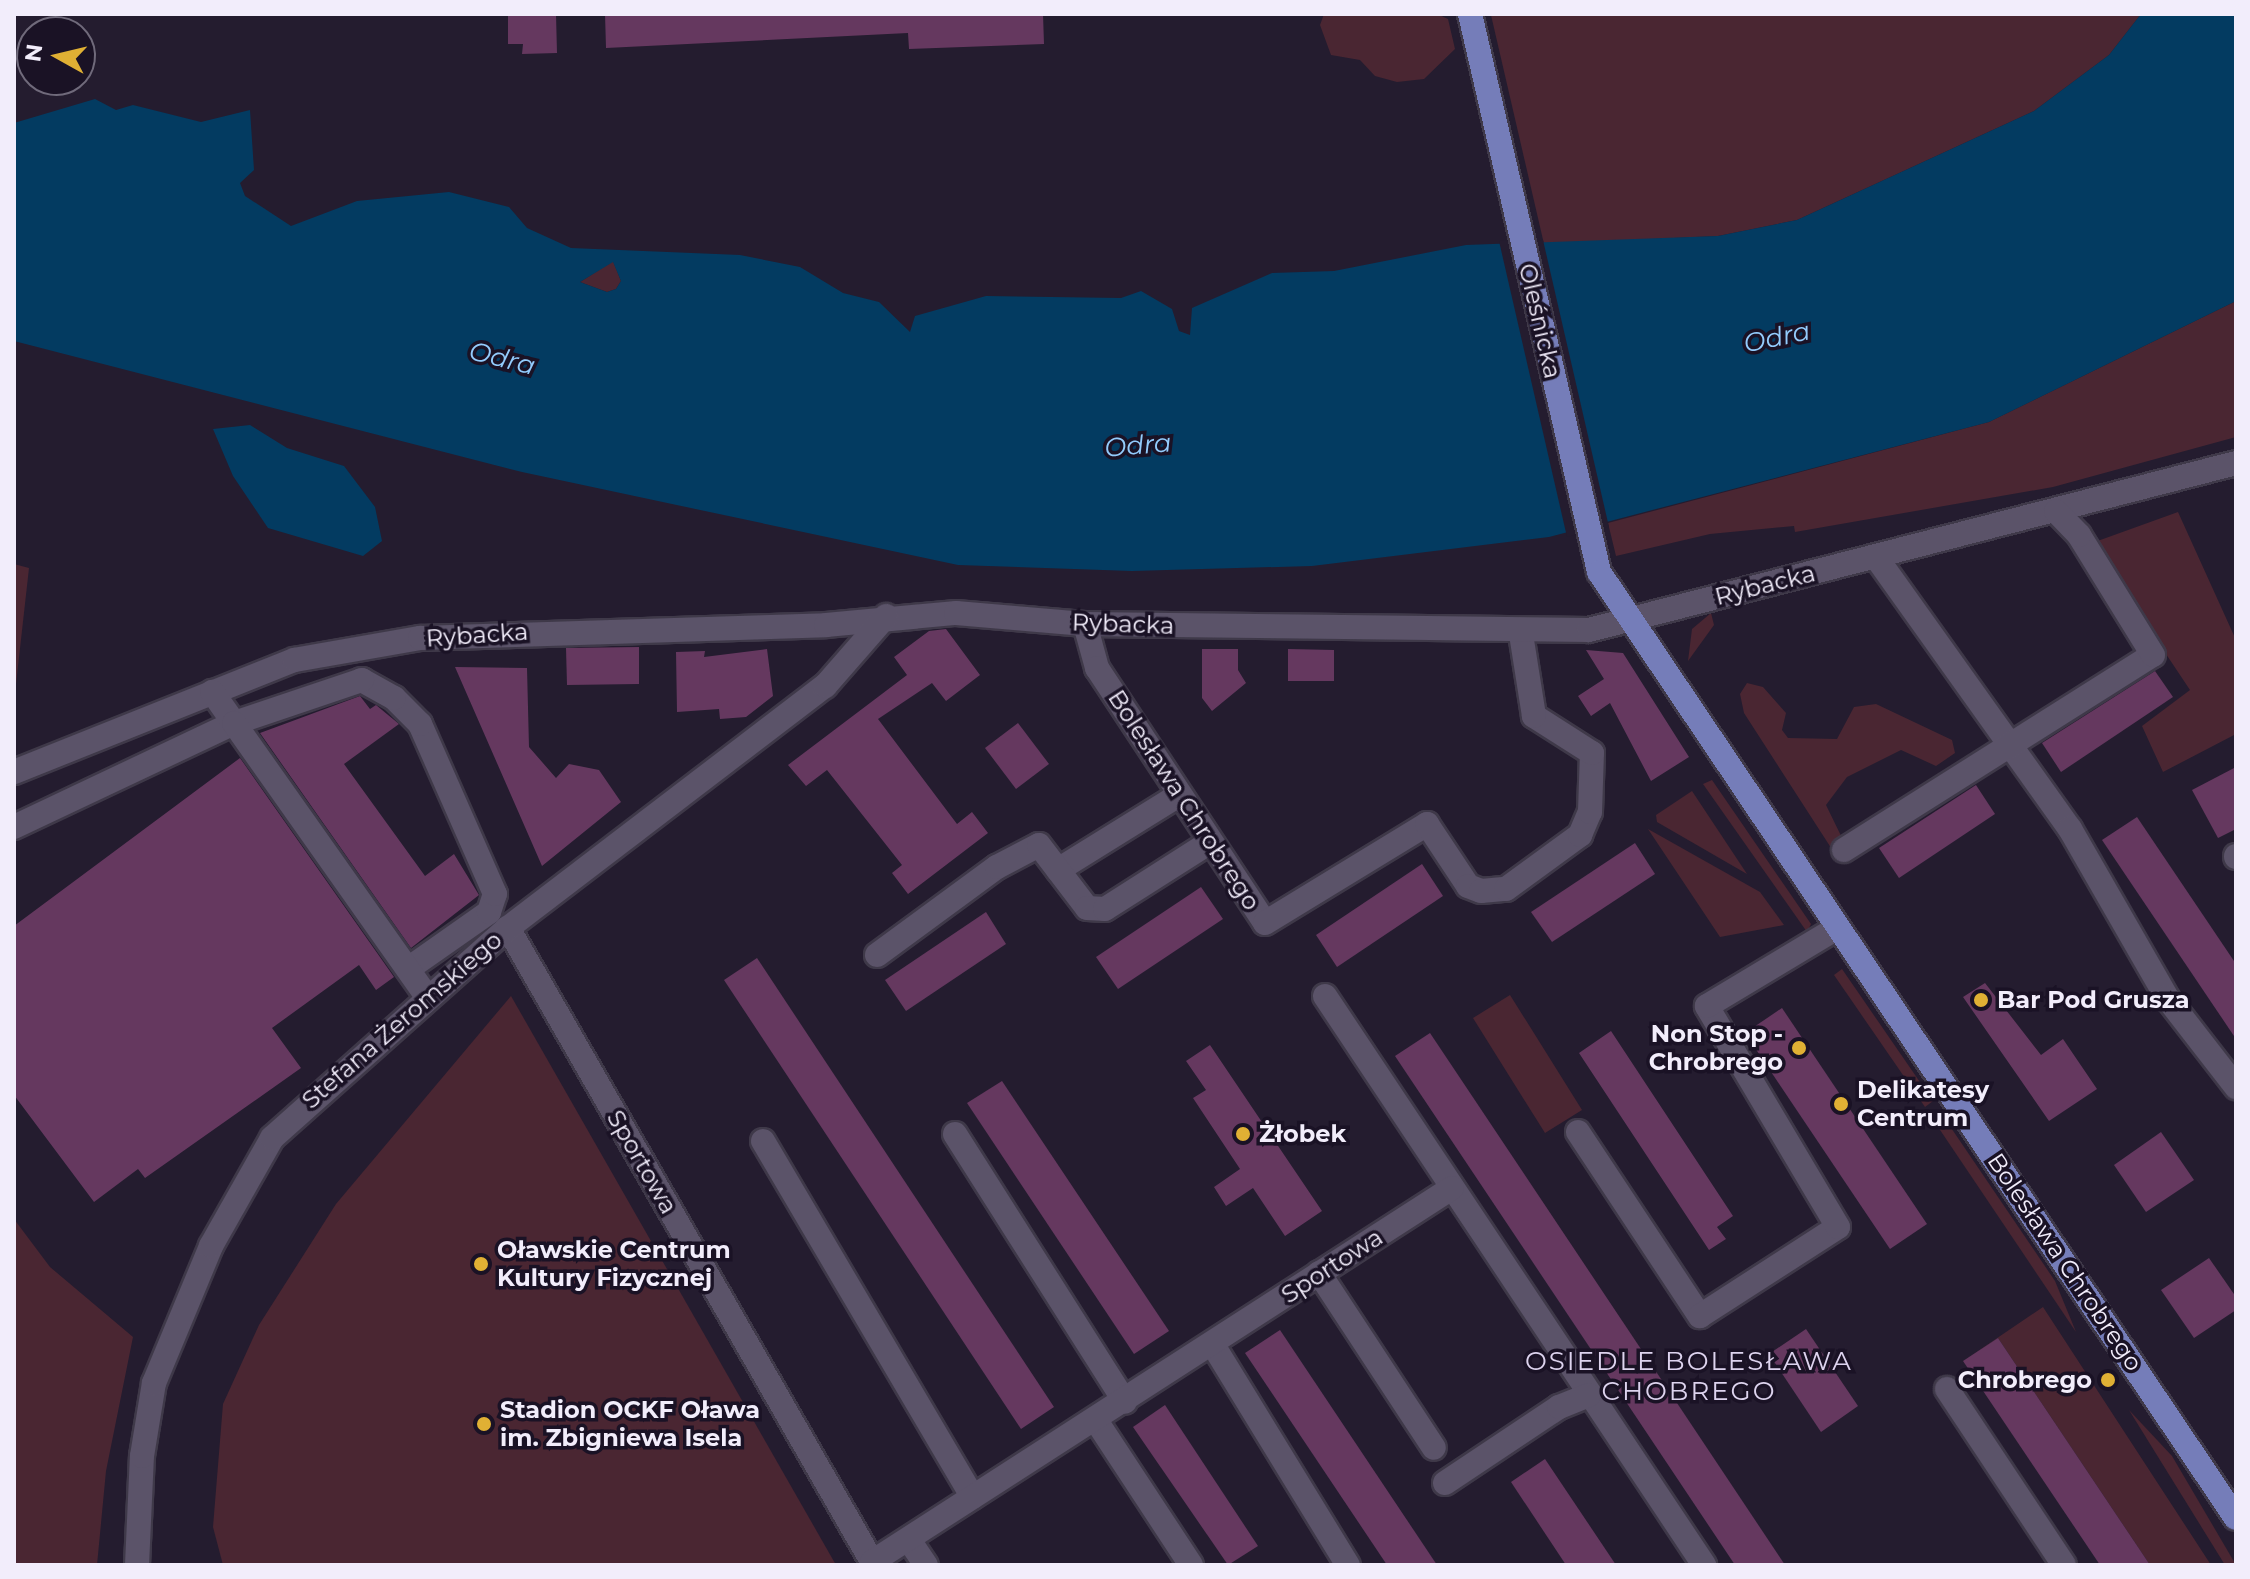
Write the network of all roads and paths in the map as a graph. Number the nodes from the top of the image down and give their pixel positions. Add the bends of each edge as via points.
1 (1470, 16) edge
2 (2236, 463) edge
3 (2056, 511) junction
4 (1876, 557) junction
5 (886, 616) junction
6 (1630, 620) junction
7 (1085, 624) junction
8 (1521, 634) junction
9 (212, 692) junction
10 (234, 723) junction
11 (1590, 748) junction
12 (2007, 748) junction
13 (1616, 756) dead end
14 (14, 772) edge
15 (1179, 795) junction
16 (14, 827) edge
17 (1210, 842) junction
18 (1844, 850) dead end
19 (1058, 870) junction
20 (508, 928) junction
21 (1837, 928) junction
22 (877, 955) dead end
23 (408, 969) junction
24 (1325, 996) dead end
25 (427, 997) junction
26 (2236, 1087) edge
27 (1578, 1132) dead end
28 (955, 1134) dead end
29 (763, 1141) dead end
30 (1452, 1188) junction
31 (1319, 1273) junction
32 (1213, 1345) junction
33 (1947, 1389) dead end
34 (1589, 1395) junction
35 (1125, 1402) junction
36 (1097, 1422) junction
37 (1434, 1448) dead end
38 (1445, 1483) dead end
39 (973, 1497) junction
40 (2236, 1518) edge
41 (909, 1540) junction
42 (873, 1563) edge
43 (137, 1565) edge
44 (926, 1565) edge
45 (1191, 1565) edge
46 (1348, 1565) edge
47 (1704, 1565) edge
48 (2064, 1565) edge

1 - 6 main road, Oleśnicka via 1599,572
2 - 3 street, Rybacka
3 - 4 street, Rybacka
3 - 12 street via 2079,535 2153,655
4 - 6 street, Rybacka
4 - 12 street
5 - 7 street, Rybacka via 956,613
5 - 9 street, Rybacka via 826,625 420,638 313,655
5 - 20 street, Stefana Żeromskiego via 825,686
6 - 8 street, Rybacka
6 - 21 main road, Bolesława Chrobrego
7 - 8 street, Rybacka
7 - 15 street, Bolesława Chrobrego via 1097,668
8 - 11 street via 1534,716
9 - 10 street
9 - 14 street, Rybacka
10 - 16 street
10 - 23 street
10 - 23 street via 362,680 394,698 420,724 495,894 489,912
11 - 13 street
11 - 17 street, Bolesława Chrobrego via 1594,763 1584,829 1506,889 1468,886 1427,824 1265,923
12 - 18 street
12 - 26 street via 2167,998
15 - 17 street, Bolesława Chrobrego
15 - 19 street
17 - 19 street via 1105,909 1087,908
19 - 22 street via 1039,845 997,867
20 - 25 street, Stefana Żeromskiego
20 - 42 street, Sportowa
21 - 27 street via 1707,1006 1838,1227 1700,1316
21 - 40 main road, Bolesława Chrobrego
23 - 25 street
24 - 30 street
25 - 43 street, Stefana Żeromskiego via 295,1113 239,1188 154,1383 142,1456
28 - 35 street
29 - 39 street
30 - 31 street, Sportowa
30 - 34 street
31 - 32 street, Sportowa
31 - 37 street
32 - 35 street, Sportowa
32 - 46 street
33 - 48 street
34 - 38 street via 1559,1407
34 - 47 street
35 - 36 street, Sportowa
36 - 39 street, Sportowa
36 - 45 street
39 - 41 street, Sportowa
41 - 42 street, Sportowa
41 - 44 street

